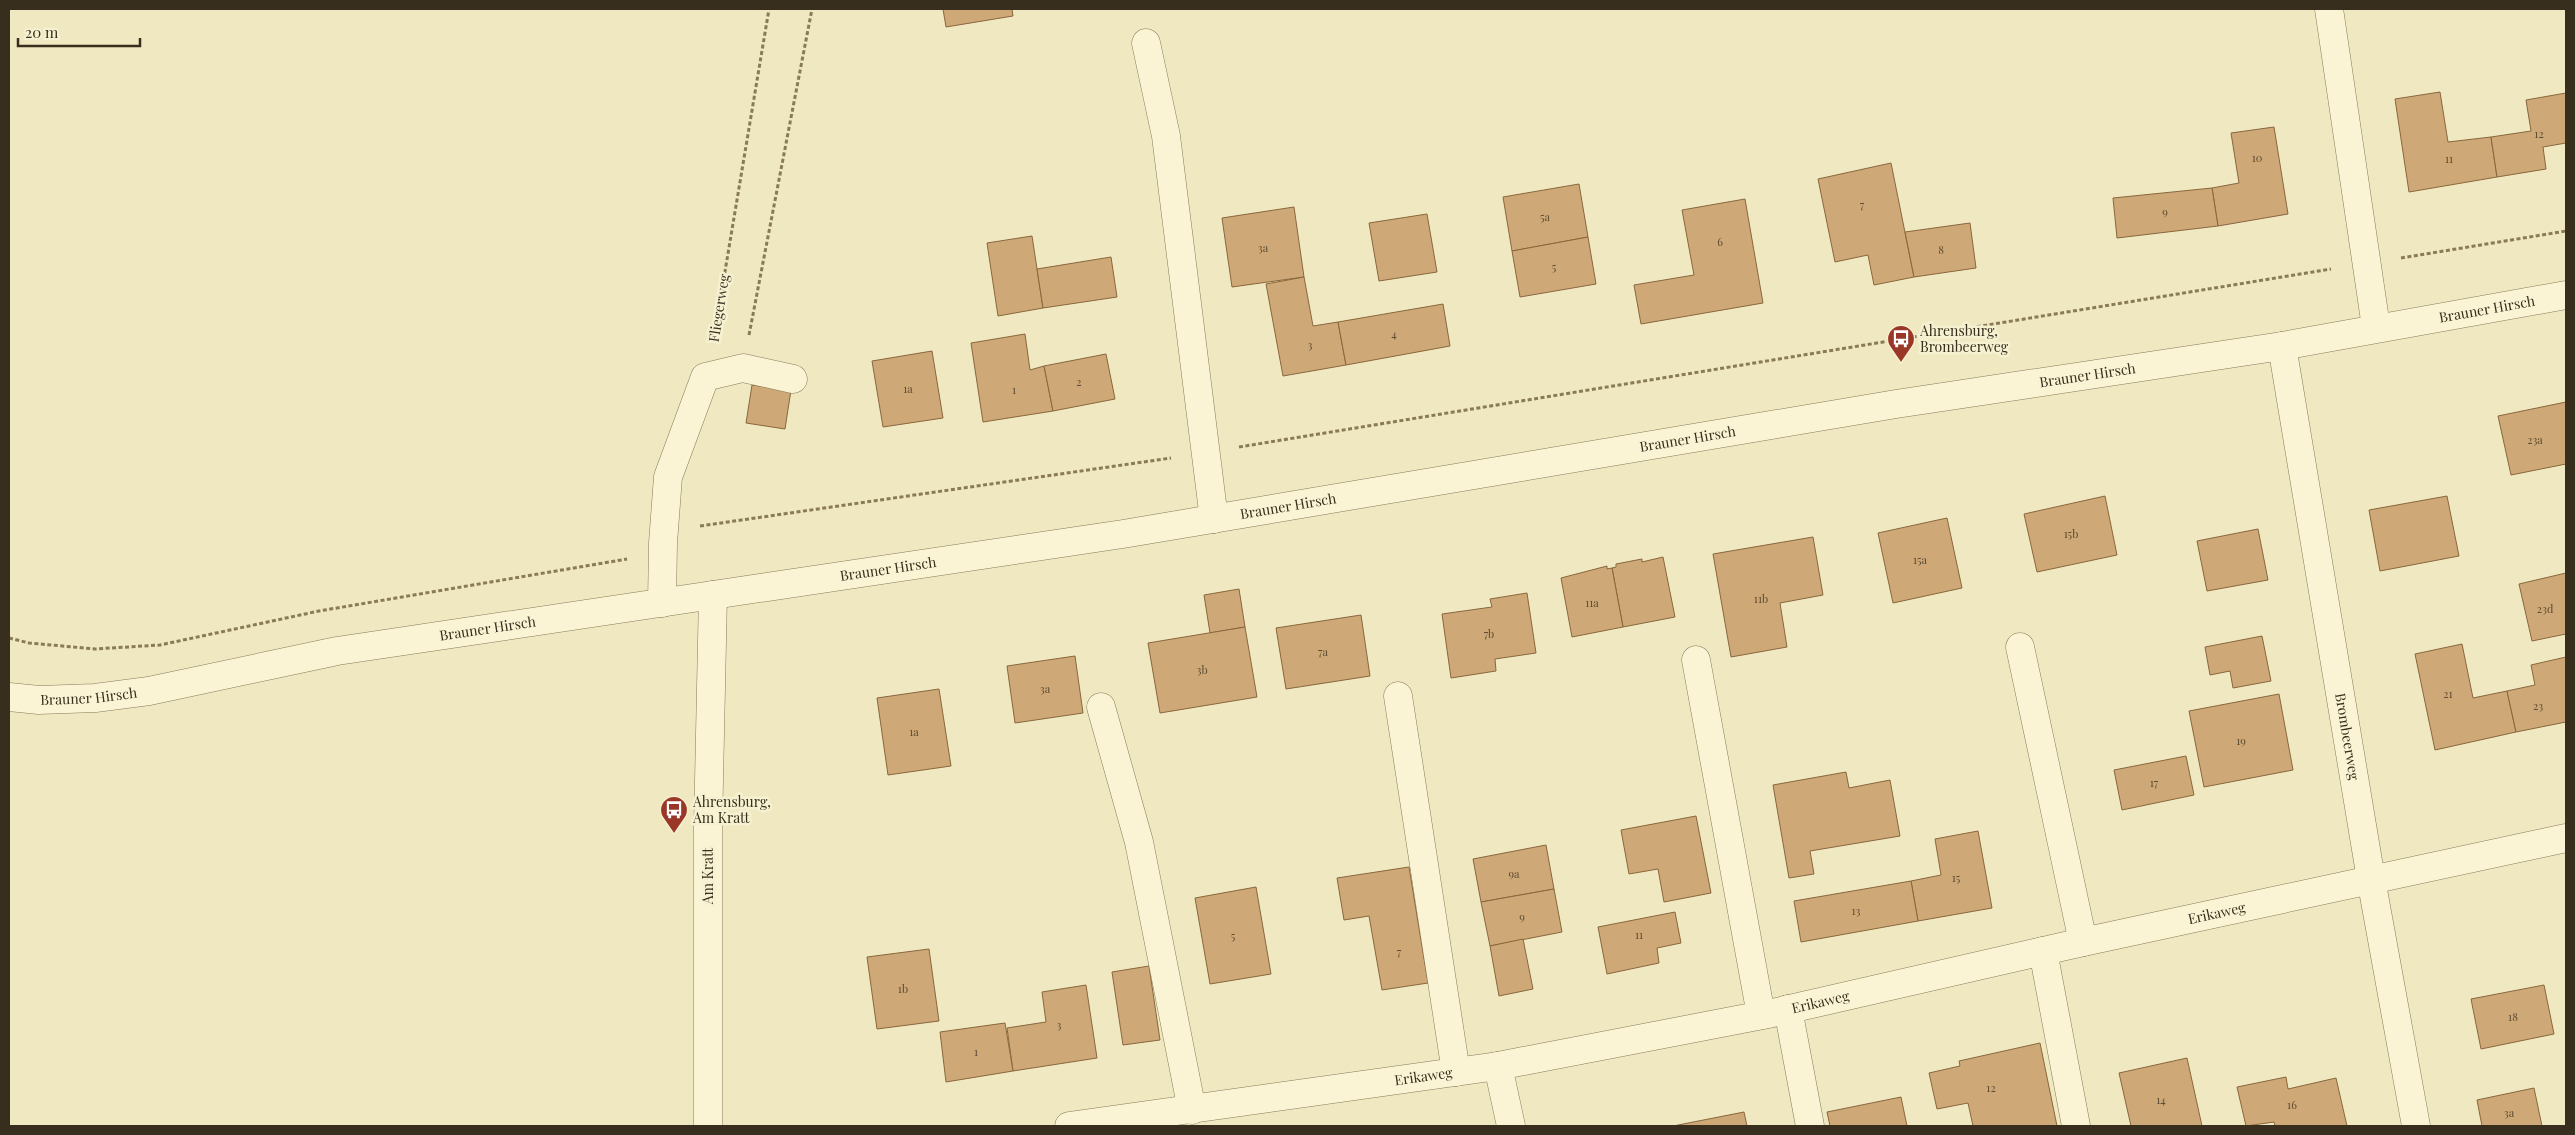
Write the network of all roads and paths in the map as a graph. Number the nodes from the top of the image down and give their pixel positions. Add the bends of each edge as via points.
1 (769, 9) edge
2 (812, 9) edge
3 (2329, 9) edge
4 (1146, 43) dead end
5 (2566, 231) edge
6 (2367, 263) junction
7 (2566, 294) edge
8 (2376, 328) junction
9 (2282, 346) junction
10 (742, 368) junction
11 (705, 377) junction
12 (793, 379) dead end
13 (1206, 453) junction
14 (1214, 519) junction
15 (663, 543) junction
16 (713, 595) junction
17 (662, 603) junction
18 (9, 638) edge
19 (2020, 647) dead end
20 (1696, 660) dead end
21 (1398, 696) dead end
22 (9, 697) edge
23 (1101, 707) dead end
24 (2566, 838) edge
25 (2371, 879) junction
26 (2083, 942) junction
27 (2043, 951) junction
28 (1788, 1009) junction
29 (1761, 1015) junction
30 (1498, 1066) junction
31 (1456, 1072) junction
32 (1208, 1114) edge
33 (708, 1126) edge
34 (1069, 1126) edge
35 (1511, 1126) edge
36 (1810, 1126) edge
37 (2076, 1126) edge
38 (2416, 1126) edge

1 - 11 path, Fliegerweg
2 - 10 path
3 - 6 street
4 - 13 street via 1166,136
5 - 6 path
6 - 8 street
6 - 13 path
7 - 8 street, Brauner Hirsch
8 - 9 street, Brauner Hirsch
9 - 14 street, Brauner Hirsch via 1896,404
9 - 25 street, Brombeerweg
10 - 11 street
10 - 12 street
11 - 15 street via 668,477
13 - 14 street
13 - 15 path via 691,528
14 - 16 street, Brauner Hirsch
15 - 17 street
15 - 18 path via 634,558 319,611 160,645 95,649
16 - 17 street, Brauner Hirsch
16 - 33 street, Am Kratt via 708,836
17 - 22 street, Brauner Hirsch via 337,651 149,691 95,698 39,700
19 - 26 street
20 - 29 street
21 - 31 street
23 - 32 street
24 - 25 street, Erikaweg
25 - 26 street, Erikaweg
25 - 38 street, Brombeerweg
26 - 27 street, Erikaweg
27 - 28 street, Erikaweg
27 - 37 street
28 - 29 street, Erikaweg
28 - 36 street
29 - 30 street, Erikaweg
30 - 31 street, Erikaweg
30 - 35 street
31 - 32 street, Erikaweg
32 - 34 street, Erikaweg

